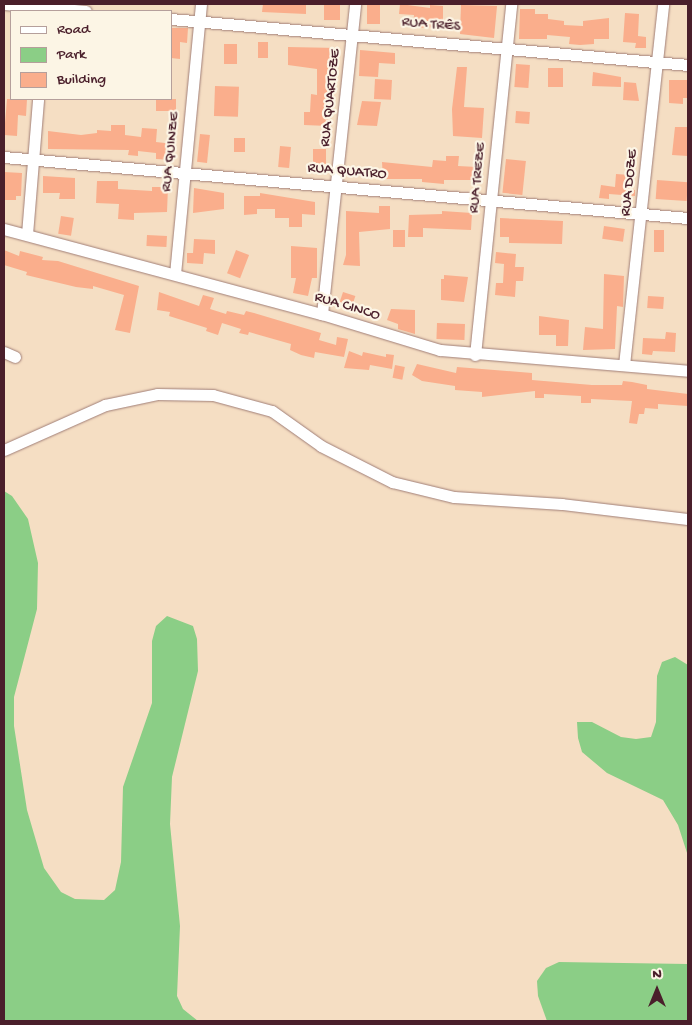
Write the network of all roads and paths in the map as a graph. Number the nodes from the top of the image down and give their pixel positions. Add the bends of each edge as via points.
1 (4, 4) edge
2 (201, 4) edge
3 (355, 4) edge
4 (510, 4) edge
5 (663, 4) edge
6 (46, 8) edge
7 (73, 10) edge
8 (172, 19) edge
9 (200, 22) junction
10 (353, 33) junction
11 (507, 47) junction
12 (658, 62) junction
13 (688, 65) edge
14 (38, 100) edge
15 (4, 157) edge
16 (33, 159) junction
17 (184, 171) junction
18 (336, 186) junction
19 (491, 200) junction
20 (642, 214) junction
21 (688, 218) edge
22 (4, 229) edge
23 (27, 234) junction
24 (175, 274) junction
25 (322, 314) junction
26 (475, 354) junction
27 (624, 365) junction
28 (688, 371) edge
29 (4, 450) edge
30 (688, 519) edge

1 - 6 street
2 - 9 street, RUA QUINZE
3 - 10 street, RUA QUARTOZE
4 - 11 street, RUA TREZE
5 - 12 street, RUA DOZE
6 - 7 street
8 - 9 street, RUA TRÊS
9 - 10 street, RUA TRÊS
9 - 17 street, RUA QUINZE
10 - 11 street, RUA TRÊS
10 - 18 street, RUA QUARTOZE
11 - 12 street, RUA TRÊS
11 - 19 street, RUA TREZE
12 - 13 street, RUA TRÊS
12 - 20 street, RUA DOZE
14 - 16 street
15 - 16 street, RUA QUATRO
16 - 17 street, RUA QUATRO
16 - 23 street
17 - 18 street, RUA QUATRO
17 - 24 street, RUA QUINZE
18 - 19 street, RUA QUATRO
18 - 25 street, RUA QUARTOZE
19 - 20 street, RUA QUATRO
19 - 26 street, RUA TREZE
20 - 21 street, RUA QUATRO
20 - 27 street, RUA DOZE
22 - 23 street, RUA CINCO
23 - 24 street, RUA CINCO
24 - 25 street, RUA CINCO
25 - 26 street, RUA CINCO via 421,346
26 - 27 street, RUA CINCO
27 - 28 street, RUA CINCO
29 - 30 street via 105,405 157,394 213,395 272,411 321,446 392,482 454,497 562,504

